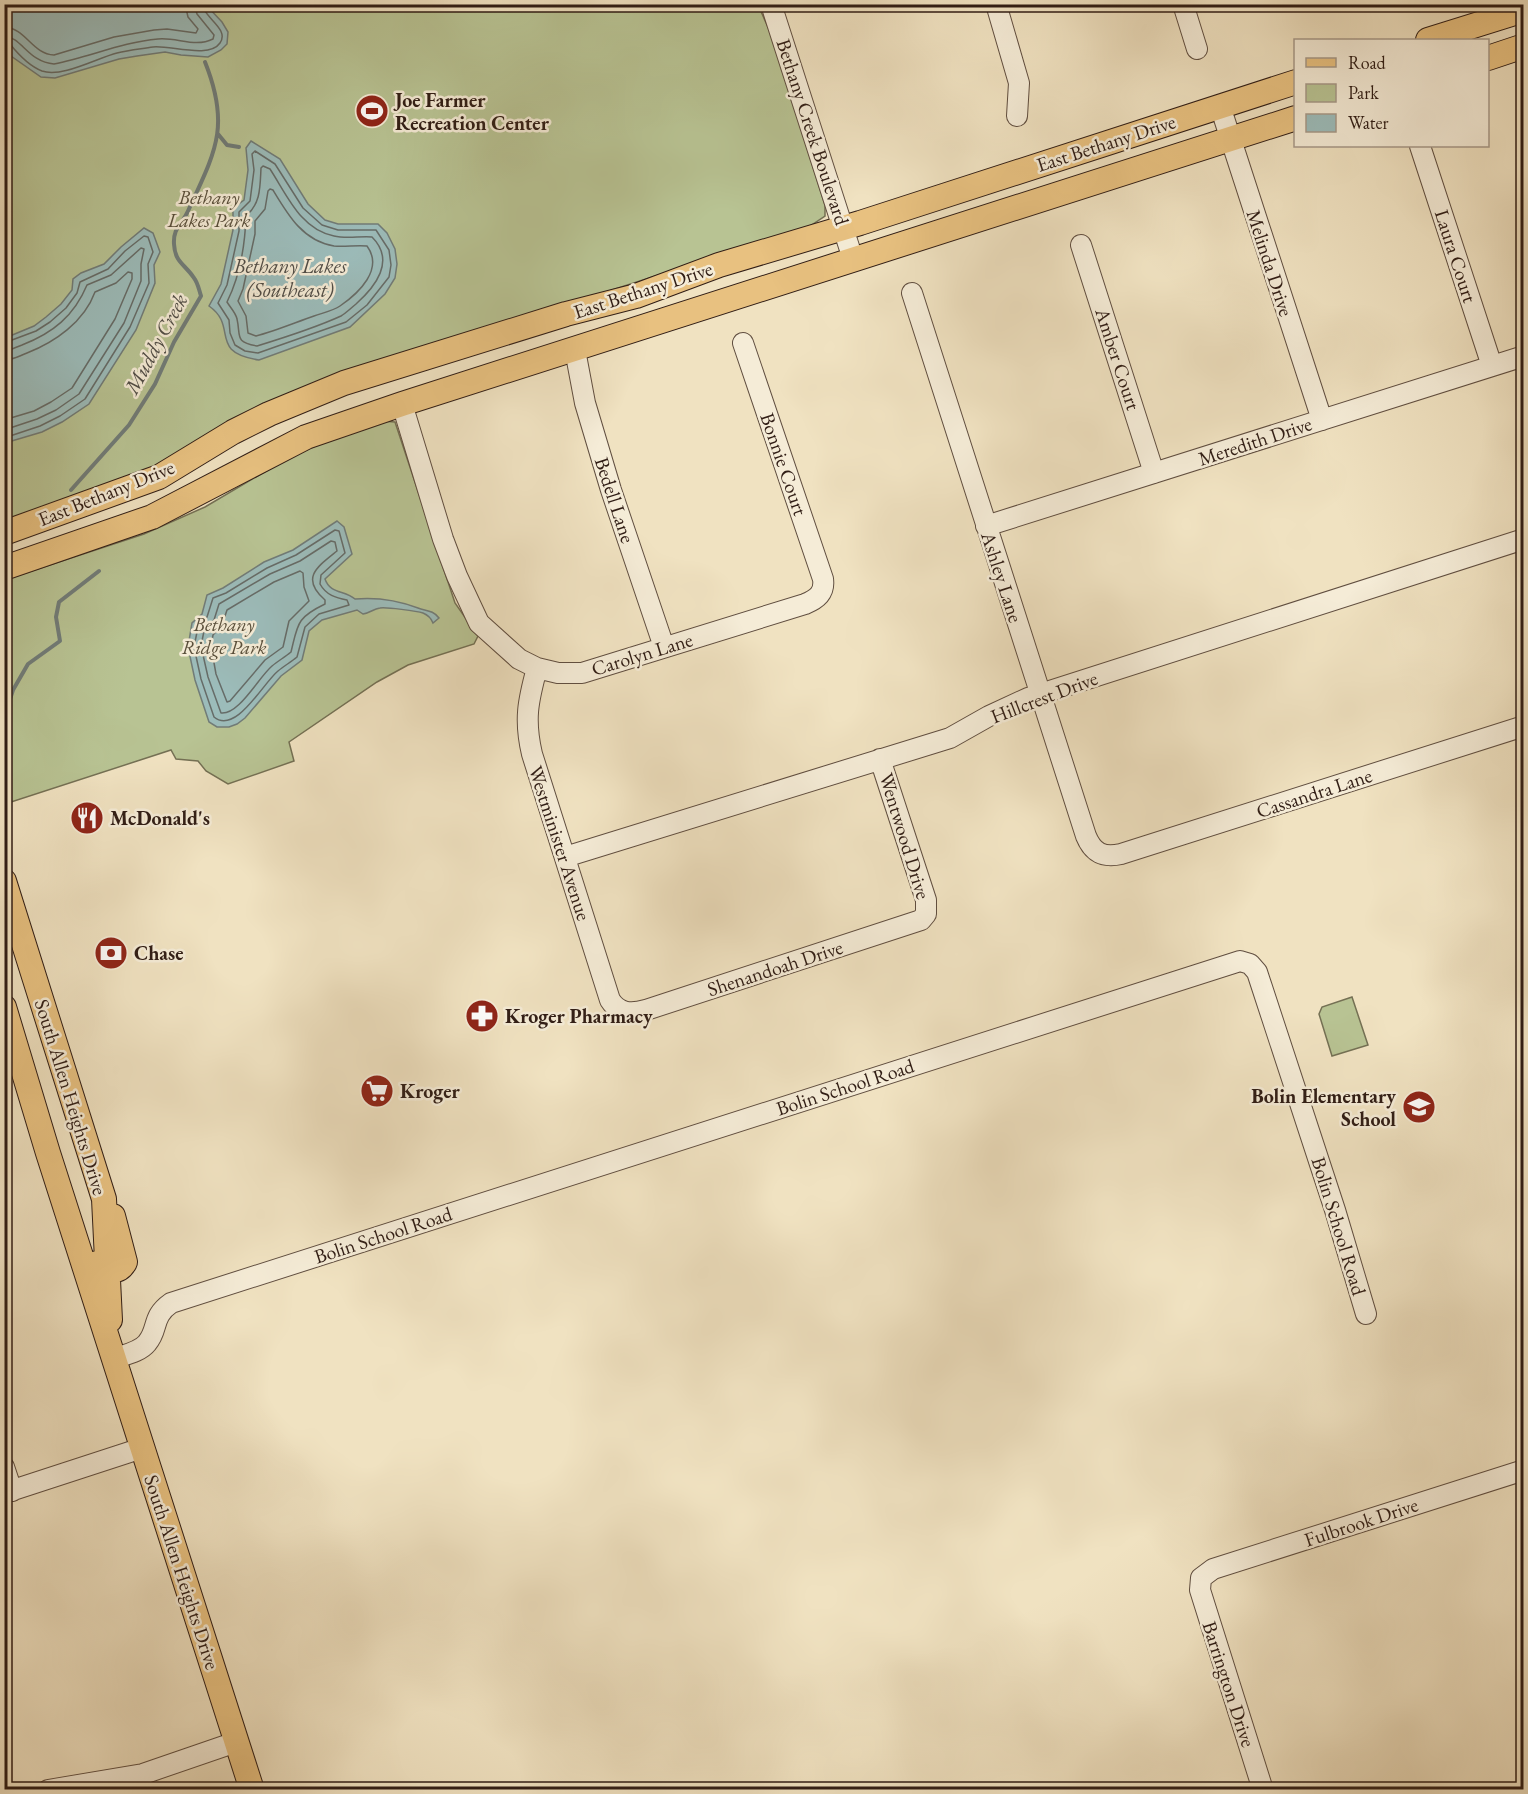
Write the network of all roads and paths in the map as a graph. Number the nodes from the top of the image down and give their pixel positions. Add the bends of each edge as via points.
1 (771, 4) edge
2 (996, 4) edge
3 (1183, 4) edge
4 (1524, 10) edge
5 (1431, 39) edge
6 (1524, 46) edge
7 (1197, 49) dead end
8 (1489, 58) edge
9 (1294, 83) edge
10 (1220, 106) junction
11 (1017, 116) dead end
12 (1294, 119) edge
13 (1229, 138) junction
14 (1420, 147) edge
15 (843, 228) junction
16 (1081, 245) dead end
17 (853, 260) junction
18 (912, 292) dead end
19 (566, 314) junction
20 (743, 344) dead end
21 (575, 350) junction
22 (1524, 356) edge
23 (1492, 366) junction
24 (402, 404) junction
25 (1322, 420) junction
26 (1154, 473) junction
27 (986, 526) junction
28 (4, 533) edge
29 (1524, 539) edge
30 (4, 568) edge
31 (824, 585) joint
32 (664, 647) junction
33 (537, 668) junction
34 (1040, 695) junction
35 (1524, 726) edge
36 (880, 759) junction
37 (1103, 855) joint
38 (565, 857) junction
39 (4, 881) edge
40 (926, 914) joint
41 (10, 923) edge
42 (4, 1007) edge
43 (622, 1011) joint
44 (53, 1168) junction
45 (107, 1269) junction
46 (1366, 1314) dead end
47 (112, 1356) junction
48 (142, 1448) junction
49 (4, 1467) edge
50 (1524, 1470) edge
51 (8, 1492) edge
52 (1201, 1578) joint
53 (236, 1742) junction
54 (145, 1782) edge
55 (48, 1790) edge
56 (252, 1790) edge
57 (1263, 1790) edge

1 - 15 street, Bethany Creek Boulevard
2 - 11 street via 1019,82
3 - 7 street
4 - 5 main road
6 - 8 main road
9 - 10 main road, East Bethany Drive
10 - 13 street, Melinda Drive
10 - 15 main road, East Bethany Drive
12 - 13 main road, East Bethany Drive
13 - 17 main road, East Bethany Drive
13 - 25 street, Melinda Drive
14 - 23 street, Laura Court
15 - 17 street, Bethany Creek Boulevard
15 - 19 main road, East Bethany Drive via 719,265 636,296
16 - 26 street, Amber Court
17 - 21 main road, East Bethany Drive
18 - 27 street, Ashley Lane
19 - 21 main road
19 - 28 main road, East Bethany Drive via 344,383 233,432 159,477
20 - 31 street, Bonnie Court
21 - 24 main road, East Bethany Drive
21 - 32 street, Bedell Lane via 585,403
22 - 23 street, Meredith Drive
23 - 25 street, Meredith Drive
24 - 30 main road, East Bethany Drive via 306,437 152,517
24 - 33 street, Carolyn Lane via 443,539 479,623 519,659
25 - 26 street, Meredith Drive
26 - 27 street, Meredith Drive
27 - 34 street, Ashley Lane
29 - 34 street, Hillcrest Drive
31 - 32 street, Carolyn Lane via 818,597 805,604
32 - 33 street, Carolyn Lane via 582,673
33 - 38 street, Westminister Avenue via 528,702 529,742
34 - 36 street, Hillcrest Drive via 989,716 950,738
34 - 37 street, Ashley Lane via 1086,836 1094,851
35 - 37 street, Cassandra Lane via 1120,855
36 - 38 street, Hillcrest Drive
36 - 40 street, Wentwood Drive via 926,900
38 - 43 street, Westminister Avenue via 610,1000
39 - 41 main road, South Allen Heights Drive
40 - 43 street, Shenandoah Drive via 909,925 646,1010
41 - 45 main road, South Allen Heights Drive via 104,1198
42 - 44 main road, South Allen Heights Drive
44 - 45 main road via 67,1189 92,1257
44 - 47 main road, South Allen Heights Drive
45 - 47 main road, South Allen Heights Drive
46 - 47 street, Bolin School Road via 1257,972 1240,961 171,1303 158,1315 147,1344
47 - 48 main road, South Allen Heights Drive
48 - 51 street
48 - 53 main road, South Allen Heights Drive
49 - 51 street
50 - 52 street, Fulbrook Drive via 1213,1569
52 - 57 street, Barrington Drive via 1200,1590
53 - 54 street
53 - 56 main road, South Allen Heights Drive
54 - 55 street

